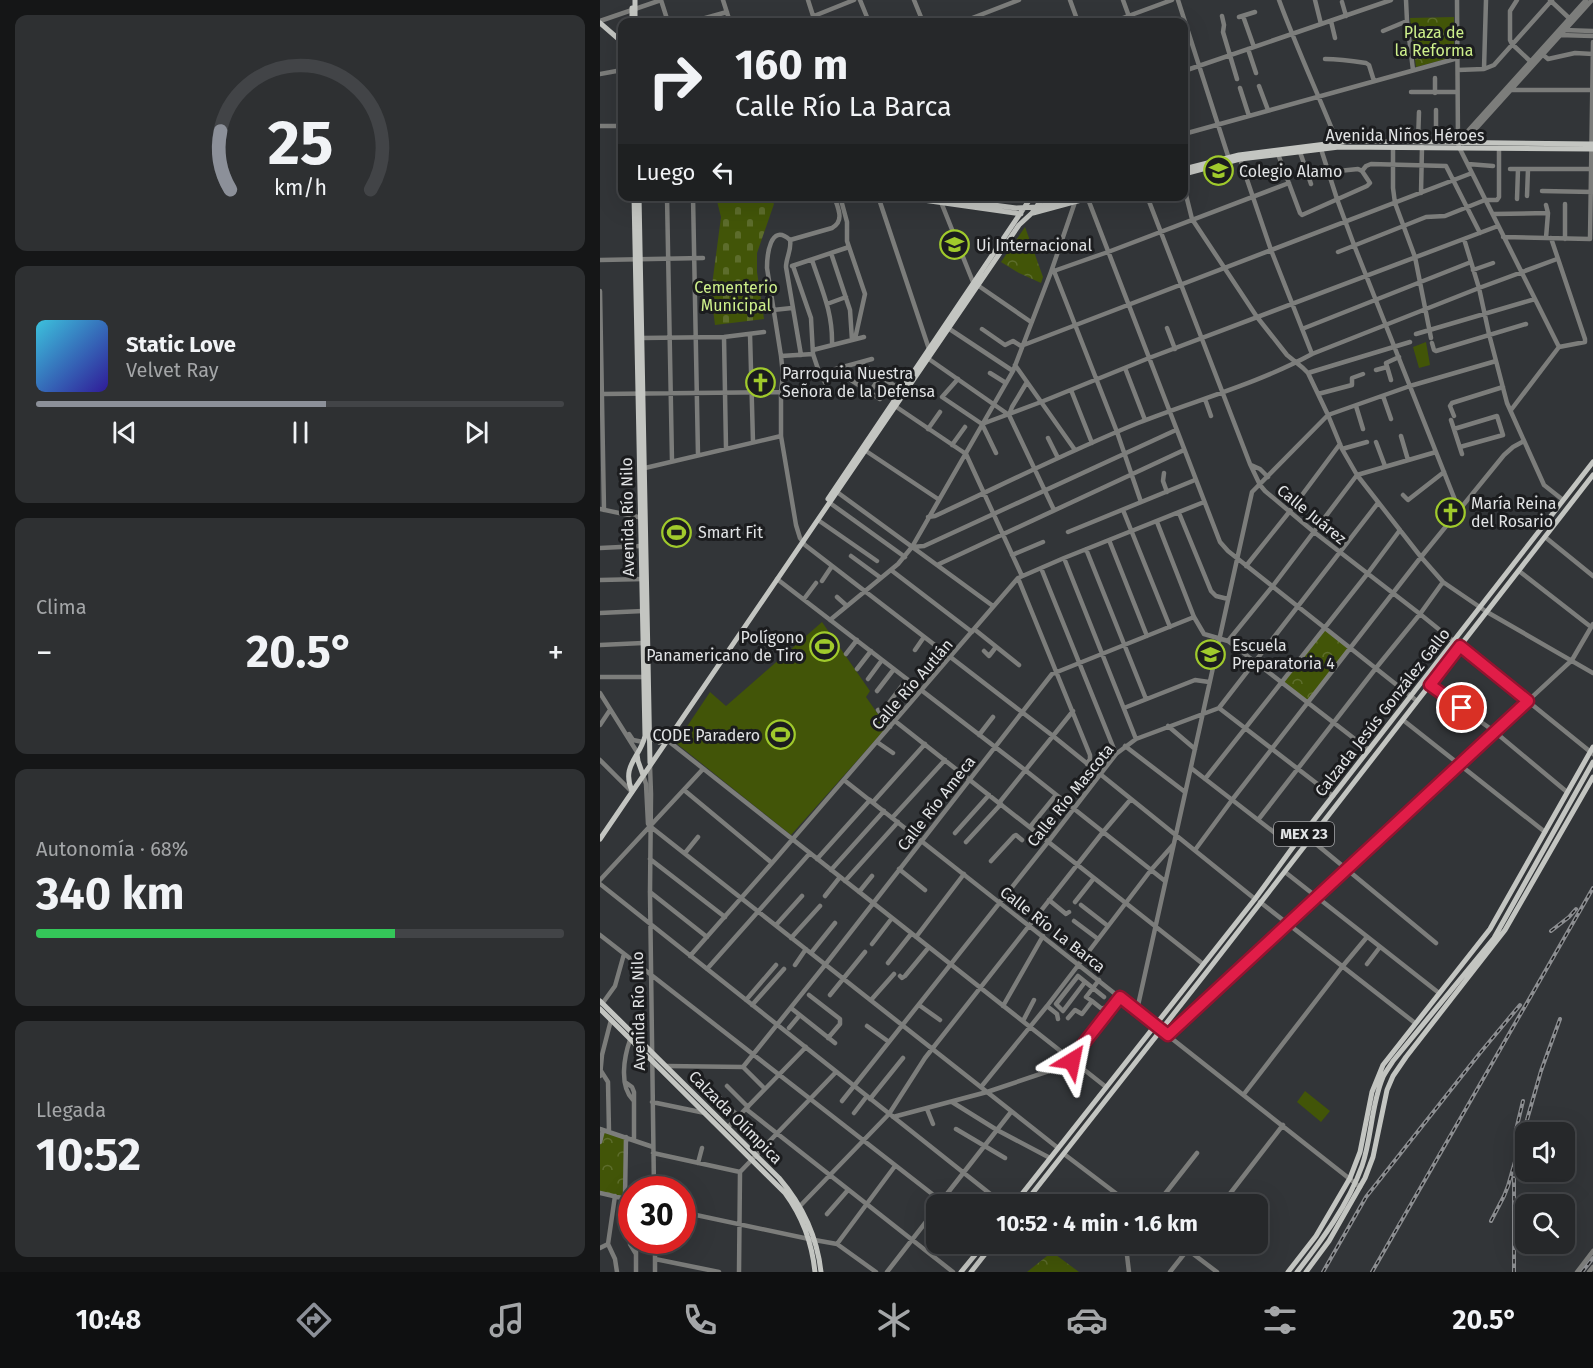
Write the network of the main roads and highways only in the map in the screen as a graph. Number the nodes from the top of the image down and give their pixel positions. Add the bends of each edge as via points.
1 (633, 0) edge
2 (633, 18) edge
3 (600, 20) edge
4 (618, 34) edge
5 (618, 38) edge
6 (1420, 144) junction
7 (1460, 144) junction
8 (1338, 145) junction
9 (1592, 146) edge
10 (1229, 159) junction
11 (1188, 168) edge
12 (1188, 173) edge
13 (636, 201) edge
14 (950, 201) edge
15 (958, 201) edge
16 (1024, 201) edge
17 (1028, 201) edge
18 (1041, 201) edge
19 (1066, 201) edge
20 (1070, 201) edge
21 (1038, 207) junction
22 (1011, 208) junction
23 (1024, 208) junction
24 (1001, 211) junction
25 (1032, 213) junction
26 (1020, 214) junction
27 (1008, 230) junction
28 (638, 259) junction
29 (976, 283) junction
30 (928, 354) junction
31 (640, 394) junction
32 (864, 449) junction
33 (1593, 462) edge
34 (1593, 476) edge
35 (643, 518) junction
36 (802, 541) junction
37 (644, 579) junction
38 (645, 628) junction
39 (646, 677) junction
40 (650, 738) junction
41 (667, 740) junction
42 (1592, 751) edge
43 (637, 752) junction
44 (1593, 762) edge
45 (650, 764) junction
46 (643, 775) junction
47 (1593, 777) edge
48 (1572, 785) junction
49 (632, 791) junction
50 (1574, 795) junction
51 (1306, 831) junction
52 (1552, 835) junction
53 (600, 838) edge
54 (1558, 839) junction
55 (1299, 852) junction
56 (1258, 901) junction
57 (1461, 966) junction
58 (1467, 970) junction
59 (601, 1005) edge
60 (1433, 1017) junction
61 (754, 1157) junction
62 (1355, 1182) junction
63 (1023, 1194) edge
64 (1032, 1194) edge
65 (812, 1240) junction
66 (976, 1254) edge
67 (985, 1254) edge
68 (815, 1272) edge
69 (821, 1272) edge
70 (962, 1272) edge
71 (971, 1272) edge
72 (1288, 1272) edge
73 (1297, 1272) edge
74 (1306, 1272) edge

1 - 2 main road
3 - 4 main road
3 - 5 main road
6 - 7 main road, Avenida Niños Héroes
6 - 7 main road, Avenida Niños Héroes
6 - 8 main road, Avenida Niños Héroes
6 - 8 main road, Avenida Niños Héroes via 1350,141
7 - 9 main road, Avenida Niños Héroes
7 - 9 main road, Avenida Niños Héroes via 1499,148
8 - 10 main road, Avenida Niños Héroes
8 - 10 main road, Avenida Niños Héroes
10 - 11 main road, Avenida Niños Héroes
10 - 12 main road, Avenida Niños Héroes
13 - 28 main road, Avenida Río Nilo
14 - 24 main road
15 - 22 main road
16 - 22 main road
17 - 23 main road
18 - 21 main road
19 - 21 main road
20 - 25 main road
21 - 23 main road
21 - 25 main road
22 - 23 main road
23 - 26 main road
24 - 26 main road
24 - 27 main road via 1009,218
25 - 26 main road
25 - 29 main road
26 - 27 main road
27 - 29 main road
28 - 31 main road, Avenida Río Nilo
28 - 31 main road, Avenida Río Nilo
29 - 30 main road
29 - 30 main road
30 - 32 main road
30 - 32 main road
31 - 35 main road, Avenida Río Nilo
31 - 35 main road, Avenida Río Nilo via 645,468
32 - 36 main road
32 - 36 main road
33 - 51 main road, Calzada Jesús González Gallo / MEX 23
34 - 55 main road, Calzada Jesús González Gallo / MEX 23
35 - 37 main road, Avenida Río Nilo
35 - 37 main road, Avenida Río Nilo
36 - 41 main road
37 - 38 main road, Avenida Río Nilo
37 - 38 main road, Avenida Río Nilo
38 - 39 main road, Avenida Río Nilo
38 - 39 main road, Avenida Río Nilo
39 - 40 main road, Avenida Río Nilo
39 - 43 main road, Avenida Río Nilo via 645,736
40 - 41 main road
40 - 45 main road, Avenida Río Nilo
41 - 45 main road
42 - 48 main road
43 - 46 main road, Avenida Río Nilo
43 - 49 main road via 628,773
44 - 50 main road
45 - 46 main road
46 - 49 main road
47 - 54 main road
48 - 50 main road
48 - 57 main road via 1494,924
49 - 53 main road
50 - 52 main road
51 - 55 main road
51 - 56 main road, Calzada Jesús González Gallo / MEX 23
52 - 54 main road
52 - 58 main road via 1494,938
54 - 60 main road via 1505,930
55 - 56 main road, Calzada Jesús González Gallo / MEX 23
56 - 63 main road, Calzada Jesús González Gallo / MEX 23 via 1203,964
56 - 64 main road, Calzada Jesús González Gallo / MEX 23
57 - 58 main road
57 - 62 main road via 1379,1073
58 - 60 main road
59 - 61 main road, Calzada Olímpica
59 - 61 main road, Calzada Olímpica via 630,1040
60 - 62 main road via 1393,1076 1370,1167
61 - 65 main road, Calzada Olímpica via 789,1198
61 - 65 main road, Calzada Olímpica via 779,1178 800,1206
62 - 72 main road
62 - 73 main road via 1323,1239
62 - 74 main road via 1329,1241
65 - 68 main road, Calzada Olímpica
65 - 69 main road, Calzada Olímpica
66 - 70 main road
67 - 71 main road

